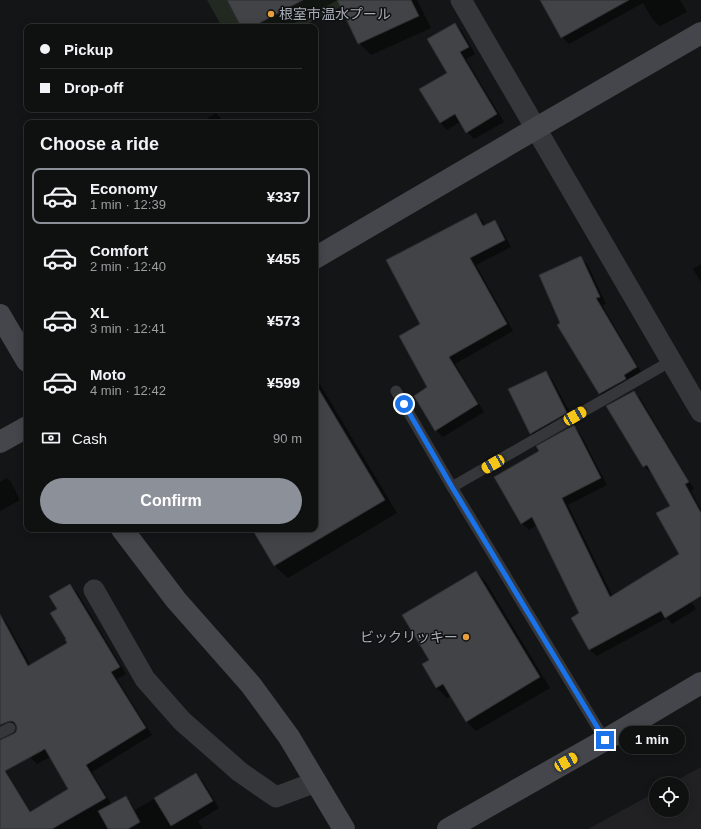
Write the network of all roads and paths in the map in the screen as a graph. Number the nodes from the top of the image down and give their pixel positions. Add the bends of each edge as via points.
1 (461, 0) edge
2 (701, 33) edge
3 (536, 129) junction
4 (318, 256) edge
5 (0, 315) edge
6 (24, 356) edge
7 (671, 360) junction
8 (396, 391) dead end
9 (701, 412) edge
10 (24, 429) edge
11 (0, 442) edge
12 (452, 487) junction
13 (124, 532) edge
14 (94, 590) dead end
15 (701, 683) edge
16 (605, 740) junction
17 (316, 782) junction
18 (344, 829) edge
19 (448, 829) edge

1 - 3 street
2 - 3 street
3 - 4 street
3 - 7 street
5 - 6 street
7 - 9 street
7 - 12 lane
8 - 12 lane
10 - 11 street
12 - 16 lane
13 - 17 street via 176,600 250,685 289,737
14 - 17 street via 145,679 182,721 234,767 276,797
15 - 16 street
16 - 19 street
17 - 18 street

